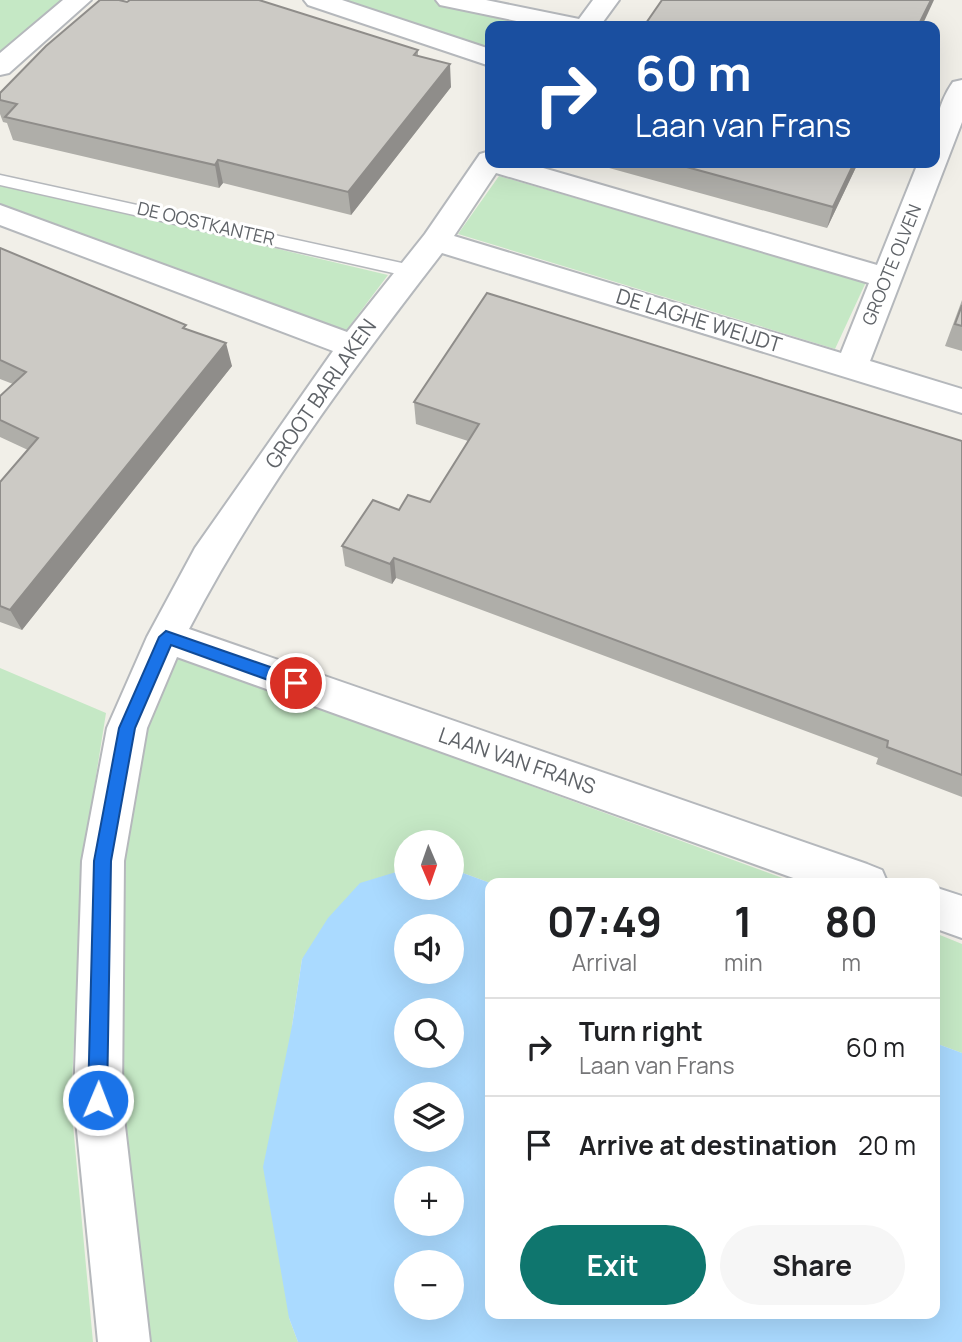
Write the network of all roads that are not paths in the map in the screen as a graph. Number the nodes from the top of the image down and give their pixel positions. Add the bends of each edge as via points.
1 (78, 0) edge
2 (317, 0) edge
3 (449, 0) edge
4 (606, 0) edge
5 (553, 21) edge
6 (591, 21) edge
7 (485, 56) edge
8 (0, 67) edge
9 (962, 88) edge
10 (940, 143) edge
11 (485, 168) edge
12 (512, 168) edge
13 (930, 168) edge
14 (0, 180) edge
15 (0, 214) edge
16 (436, 241) junction
17 (411, 271) junction
18 (887, 278) junction
19 (353, 346) junction
20 (851, 368) junction
21 (962, 401) edge
22 (166, 637) junction
23 (850, 878) edge
24 (940, 909) edge
25 (962, 917) edge
26 (124, 1342) edge

1 - 8 street
2 - 7 street
3 - 5 street
4 - 6 street
9 - 10 street
11 - 16 street, GROOT BARLAKEN
12 - 18 street
13 - 18 street, GROOTE OLVEN
14 - 17 lane, DE OOSTKANTER
15 - 19 street
16 - 17 street, GROOT BARLAKEN
16 - 20 street, DE LAGHE WEIJDT
17 - 19 street, GROOT BARLAKEN
18 - 20 street, GROOTE OLVEN
19 - 22 street, GROOT BARLAKEN via 208,558
20 - 21 street, DE LAGHE WEIJDT
22 - 23 street, LAAN VAN FRANS
22 - 26 street, GROOT BARLAKEN via 127,728 103,861 98,1100
24 - 25 street

